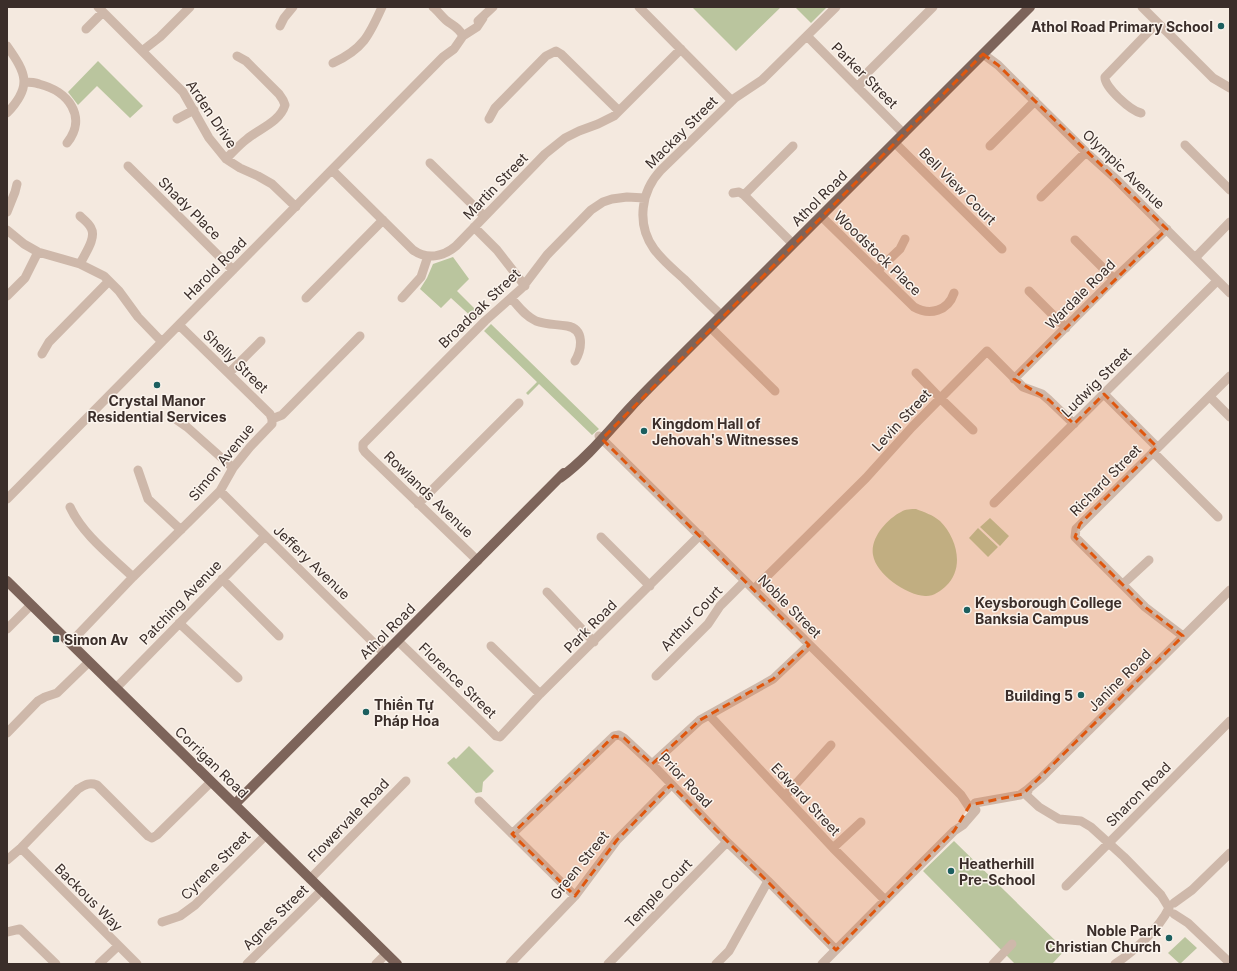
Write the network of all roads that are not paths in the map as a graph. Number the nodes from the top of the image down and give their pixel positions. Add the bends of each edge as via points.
1 (190, 7) edge
2 (293, 7) edge
3 (382, 7) edge
4 (433, 7) edge
5 (493, 7) edge
6 (640, 7) edge
7 (836, 7) edge
8 (933, 7) edge
9 (1030, 7) edge
10 (1142, 7) edge
11 (100, 9) edge
12 (1157, 23) junction
13 (280, 26) dead end
14 (86, 29) dead end
15 (460, 34) junction
16 (807, 36) junction
17 (7, 46) edge
18 (681, 49) junction
19 (985, 52) junction
20 (145, 53) junction
21 (237, 56) dead end
22 (332, 63) dead end
23 (24, 82) junction
24 (858, 88) junction
25 (1230, 88) edge
26 (732, 101) junction
27 (1035, 101) junction
28 (194, 110) junction
29 (619, 111) junction
30 (7, 113) edge
31 (1141, 113) dead end
32 (177, 119) dead end
33 (489, 119) dead end
34 (904, 134) junction
35 (67, 143) dead end
36 (895, 143) junction
37 (1186, 145) dead end
38 (793, 146) dead end
39 (990, 146) dead end
40 (1086, 152) junction
41 (226, 159) junction
42 (430, 163) dead end
43 (128, 166) dead end
44 (332, 170) junction
45 (17, 184) dead end
46 (1230, 190) edge
47 (733, 193) dead end
48 (744, 195) junction
49 (1041, 197) dead end
50 (644, 198) junction
51 (296, 207) junction
52 (7, 212) edge
53 (80, 216) dead end
54 (484, 216) junction
55 (821, 216) junction
56 (383, 220) junction
57 (1230, 222) edge
58 (474, 227) junction
59 (1166, 229) junction
60 (7, 230) edge
61 (905, 239) dead end
62 (1075, 240) dead end
63 (793, 244) junction
64 (1002, 249) dead end
65 (38, 252) junction
66 (428, 256) junction
67 (1195, 258) junction
68 (80, 264) junction
69 (233, 270) junction
70 (876, 271) junction
71 (1114, 279) junction
72 (109, 281) junction
73 (1217, 281) junction
74 (525, 286) junction
75 (1029, 291) dead end
76 (954, 293) dead end
77 (1230, 293) edge
78 (7, 296) edge
79 (306, 298) dead end
80 (402, 298) dead end
81 (511, 298) junction
82 (722, 316) junction
83 (179, 325) junction
84 (710, 327) junction
85 (1066, 328) junction
86 (360, 336) dead end
87 (261, 341) dead end
88 (162, 342) junction
89 (42, 354) dead end
90 (575, 361) dead end
91 (229, 373) junction
92 (916, 373) dead end
93 (1230, 376) edge
94 (1014, 379) junction
95 (775, 391) dead end
96 (1104, 394) junction
97 (1210, 397) junction
98 (940, 398) junction
99 (518, 403) dead end
100 (1230, 417) edge
101 (272, 419) junction
102 (176, 420) dead end
103 (1074, 424) junction
104 (974, 430) dead end
105 (600, 437) junction
106 (363, 447) joint
107 (1155, 449) junction
108 (233, 468) junction
109 (138, 470) dead end
110 (220, 491) junction
111 (7, 499) edge
112 (994, 503) dead end
113 (418, 504) junction
114 (70, 506) dead end
115 (1218, 517) dead end
116 (182, 530) junction
117 (700, 535) junction
118 (265, 536) junction
119 (601, 537) dead end
120 (1149, 560) dead end
121 (478, 561) junction
122 (133, 577) junction
123 (222, 580) junction
124 (745, 580) junction
125 (7, 581) edge
126 (1123, 584) junction
127 (650, 586) junction
128 (754, 589) junction
129 (1230, 590) edge
130 (547, 592) dead end
131 (31, 605) junction
132 (179, 623) junction
133 (7, 629) edge
134 (279, 636) dead end
135 (1183, 636) junction
136 (398, 641) junction
137 (594, 642) junction
138 (70, 643) junction
139 (809, 645) junction
140 (491, 646) dead end
141 (385, 654) junction
142 (89, 662) junction
143 (656, 676) dead end
144 (238, 678) dead end
145 (116, 688) junction
146 (540, 694) junction
147 (709, 715) junction
148 (1228, 727) edge
149 (7, 733) edge
150 (500, 737) joint
151 (831, 745) dead end
152 (652, 764) junction
153 (406, 781) dead end
154 (212, 782) junction
155 (671, 785) junction
156 (1027, 793) junction
157 (785, 796) junction
158 (479, 801) dead end
159 (235, 804) junction
160 (973, 807) junction
161 (861, 822) dead end
162 (266, 834) junction
163 (512, 834) junction
164 (727, 842) junction
165 (1108, 844) junction
166 (21, 848) junction
167 (833, 848) junction
168 (1230, 853) edge
169 (7, 860) edge
170 (310, 879) junction
171 (768, 881) junction
172 (1066, 886) dead end
173 (322, 890) junction
174 (575, 896) junction
175 (885, 900) junction
176 (1174, 908) junction
177 (162, 922) dead end
178 (7, 932) edge
179 (1012, 944) dead end
180 (118, 946) junction
181 (836, 950) junction
182 (386, 954) junction
183 (1230, 963) edge
184 (56, 964) edge
185 (99, 964) edge
186 (137, 964) edge
187 (247, 964) edge
188 (376, 964) edge
189 (397, 964) edge
190 (510, 964) edge
191 (608, 964) edge
192 (716, 964) edge
193 (822, 964) edge
194 (993, 964) edge
195 (1115, 964) edge

1 - 20 street
2 - 13 street
3 - 22 street via 362,43
4 - 15 street via 451,28
5 - 15 street, Harold Road via 474,29
6 - 18 street
7 - 16 street, Mackay Street
8 - 24 street via 869,71
9 - 19 main road, Athol Road
10 - 12 street
11 - 14 street
11 - 20 street, Arden Drive
12 - 25 street via 1213,78
12 - 31 street via 1105,77 1109,88 1135,112
15 - 44 street, Harold Road via 454,49 443,57
16 - 24 street, Parker Street
16 - 26 street, Mackay Street via 762,80
17 - 23 street via 22,67
18 - 26 street
18 - 29 street, Martin Street
19 - 27 street, Olympic Avenue
19 - 34 main road, Athol Road
20 - 28 street, Arden Drive via 183,92
21 - 41 street via 246,61 279,94 285,105 274,120 247,138
23 - 30 street via 19,100
23 - 35 street via 38,83 51,88 71,104 76,115 76,125
24 - 34 street, Parker Street
26 - 50 street, Mackay Street via 657,174
27 - 39 street
27 - 40 street, Olympic Avenue
28 - 32 street
28 - 41 street, Arden Drive via 209,138
29 - 33 street via 556,51 541,61 495,108
29 - 54 street, Martin Street via 558,143
34 - 36 main road, Athol Road
36 - 55 main road, Athol Road
36 - 64 street, Bell View Court
37 - 46 street
38 - 48 street
40 - 49 street
40 - 59 street, Olympic Avenue
41 - 51 street, Arden Drive via 272,184
42 - 54 street
43 - 69 street, Shady Place
44 - 51 street, Harold Road
44 - 56 street
45 - 52 street
47 - 48 street via 739,192
48 - 63 street
50 - 74 street, Broadoak Street via 612,199 591,210 546,255
50 - 82 street, Mackay Street via 643,221 647,237 654,249
51 - 69 street, Harold Road
53 - 68 street via 91,227 92,233
54 - 58 street, Martin Street
55 - 63 main road, Athol Road
55 - 70 street, Woodstock Place
56 - 66 street via 413,250
56 - 79 street
57 - 67 street
58 - 66 street, Martin Street via 450,251
58 - 74 street via 500,254
59 - 67 street, Olympic Avenue
59 - 71 street, Wardale Road
60 - 65 street
61 - 70 street via 900,249
62 - 71 street
63 - 82 main road, Athol Road
65 - 68 street
65 - 78 street via 25,278
66 - 80 street via 421,277
67 - 73 street, Olympic Avenue
68 - 72 street
69 - 83 street, Harold Road
70 - 76 street, Woodstock Place via 910,305 921,311 942,309
71 - 85 street, Wardale Road
72 - 88 street
72 - 89 street via 49,342
73 - 77 street, Olympic Avenue
73 - 96 street, Ludwig Street
74 - 81 street, Broadoak Street
75 - 85 street
81 - 90 street via 525,314 535,320 570,326 576,330 581,342
81 - 106 street, Broadoak Street via 484,321 365,441
82 - 84 main road, Athol Road
83 - 88 street, Harold Road
83 - 91 street, Shelly Street
84 - 95 street
84 - 105 main road, Athol Road via 629,409 614,420
85 - 94 street, Wardale Road
86 - 101 street, Simon Avenue via 282,415
87 - 91 street
88 - 111 street, Harold Road
91 - 101 street, Shelly Street
92 - 98 street
93 - 97 street, Richard Street
94 - 98 street, Levin Street via 987,351
94 - 103 street, Levin Street via 1023,387 1042,394
96 - 103 street, Ludwig Street
96 - 107 street
97 - 100 street
97 - 107 street, Richard Street
98 - 104 street
98 - 128 street, Levin Street via 866,478
99 - 113 street
101 - 108 street, Simon Avenue via 272,424
102 - 108 street
103 - 112 street, Ludwig Street
105 - 117 street, Noble Street
105 - 121 main road, Athol Road
106 - 113 street, Rowlands Avenue via 365,452
107 - 115 street
107 - 126 street, Richard Street via 1076,529 1076,536
108 - 110 street, Simon Avenue
109 - 116 street via 148,499
110 - 116 street, Simon Avenue
110 - 118 street, Jeffery Avenue
113 - 121 street, Rowlands Avenue
114 - 122 street via 89,535
116 - 122 street, Simon Avenue
117 - 124 street, Noble Street
117 - 127 street, Park Road
118 - 123 street, Patching Avenue
118 - 141 street, Jeffery Avenue
119 - 127 street
120 - 126 street
121 - 136 main road, Athol Road
122 - 138 street, Simon Avenue
123 - 132 street, Patching Avenue
123 - 134 street
124 - 128 street, Noble Street
124 - 143 street, Arthur Court via 720,606 708,624
125 - 131 main road, Corrigan Road
126 - 135 street, Richard Street via 1145,607
127 - 137 street, Park Road
128 - 139 street, Noble Street
129 - 135 street, Janine Road
130 - 137 street
131 - 133 street
131 - 138 main road, Corrigan Road
132 - 144 street
132 - 145 street, Patching Avenue
135 - 156 street, Janine Road
136 - 141 main road, Athol Road
136 - 150 street, Florence Street via 496,736
137 - 146 street, Park Road
138 - 142 main road, Corrigan Road
139 - 147 street via 773,680
139 - 160 street, Noble Street
140 - 146 street
141 - 159 main road, Athol Road
142 - 145 main road, Corrigan Road
142 - 149 street via 57,693 38,701
145 - 154 main road, Corrigan Road
146 - 150 street, Park Road
147 - 152 street
147 - 157 street, Edward Street
148 - 165 street, Sharon Road
151 - 157 street
152 - 155 street, Prior Road
152 - 163 street, Prior Road via 624,738 614,736
153 - 170 street, Flowervale Road
154 - 159 main road, Corrigan Road
154 - 166 street via 153,842 103,790 91,783 85,785 78,789
155 - 164 street, Prior Road
155 - 174 street, Green Street via 617,840
156 - 160 street
156 - 165 street via 1039,808 1059,819 1077,820 1086,824
157 - 167 street, Edward Street
158 - 163 street
159 - 162 main road, Corrigan Road
160 - 175 street via 954,831
161 - 167 street
162 - 170 main road, Corrigan Road
162 - 177 street, Cyrene Street via 196,905 180,916
163 - 174 street
164 - 171 street, Prior Road
164 - 191 street, Temple Court
165 - 172 street, Sharon Road
165 - 176 street
166 - 169 street
166 - 180 street, Backous Way
167 - 175 street, Edward Street
168 - 176 street
170 - 173 main road, Corrigan Road
171 - 181 street, Prior Road
171 - 192 street via 729,951
173 - 182 main road, Corrigan Road
173 - 187 street, Agnes Street
174 - 190 street, Green Street
175 - 181 street
176 - 183 street
176 - 195 street via 1128,955
178 - 184 street via 20,929
179 - 194 street
180 - 185 street
180 - 186 street, Backous Way
181 - 193 street
182 - 188 street
182 - 189 main road, Corrigan Road

